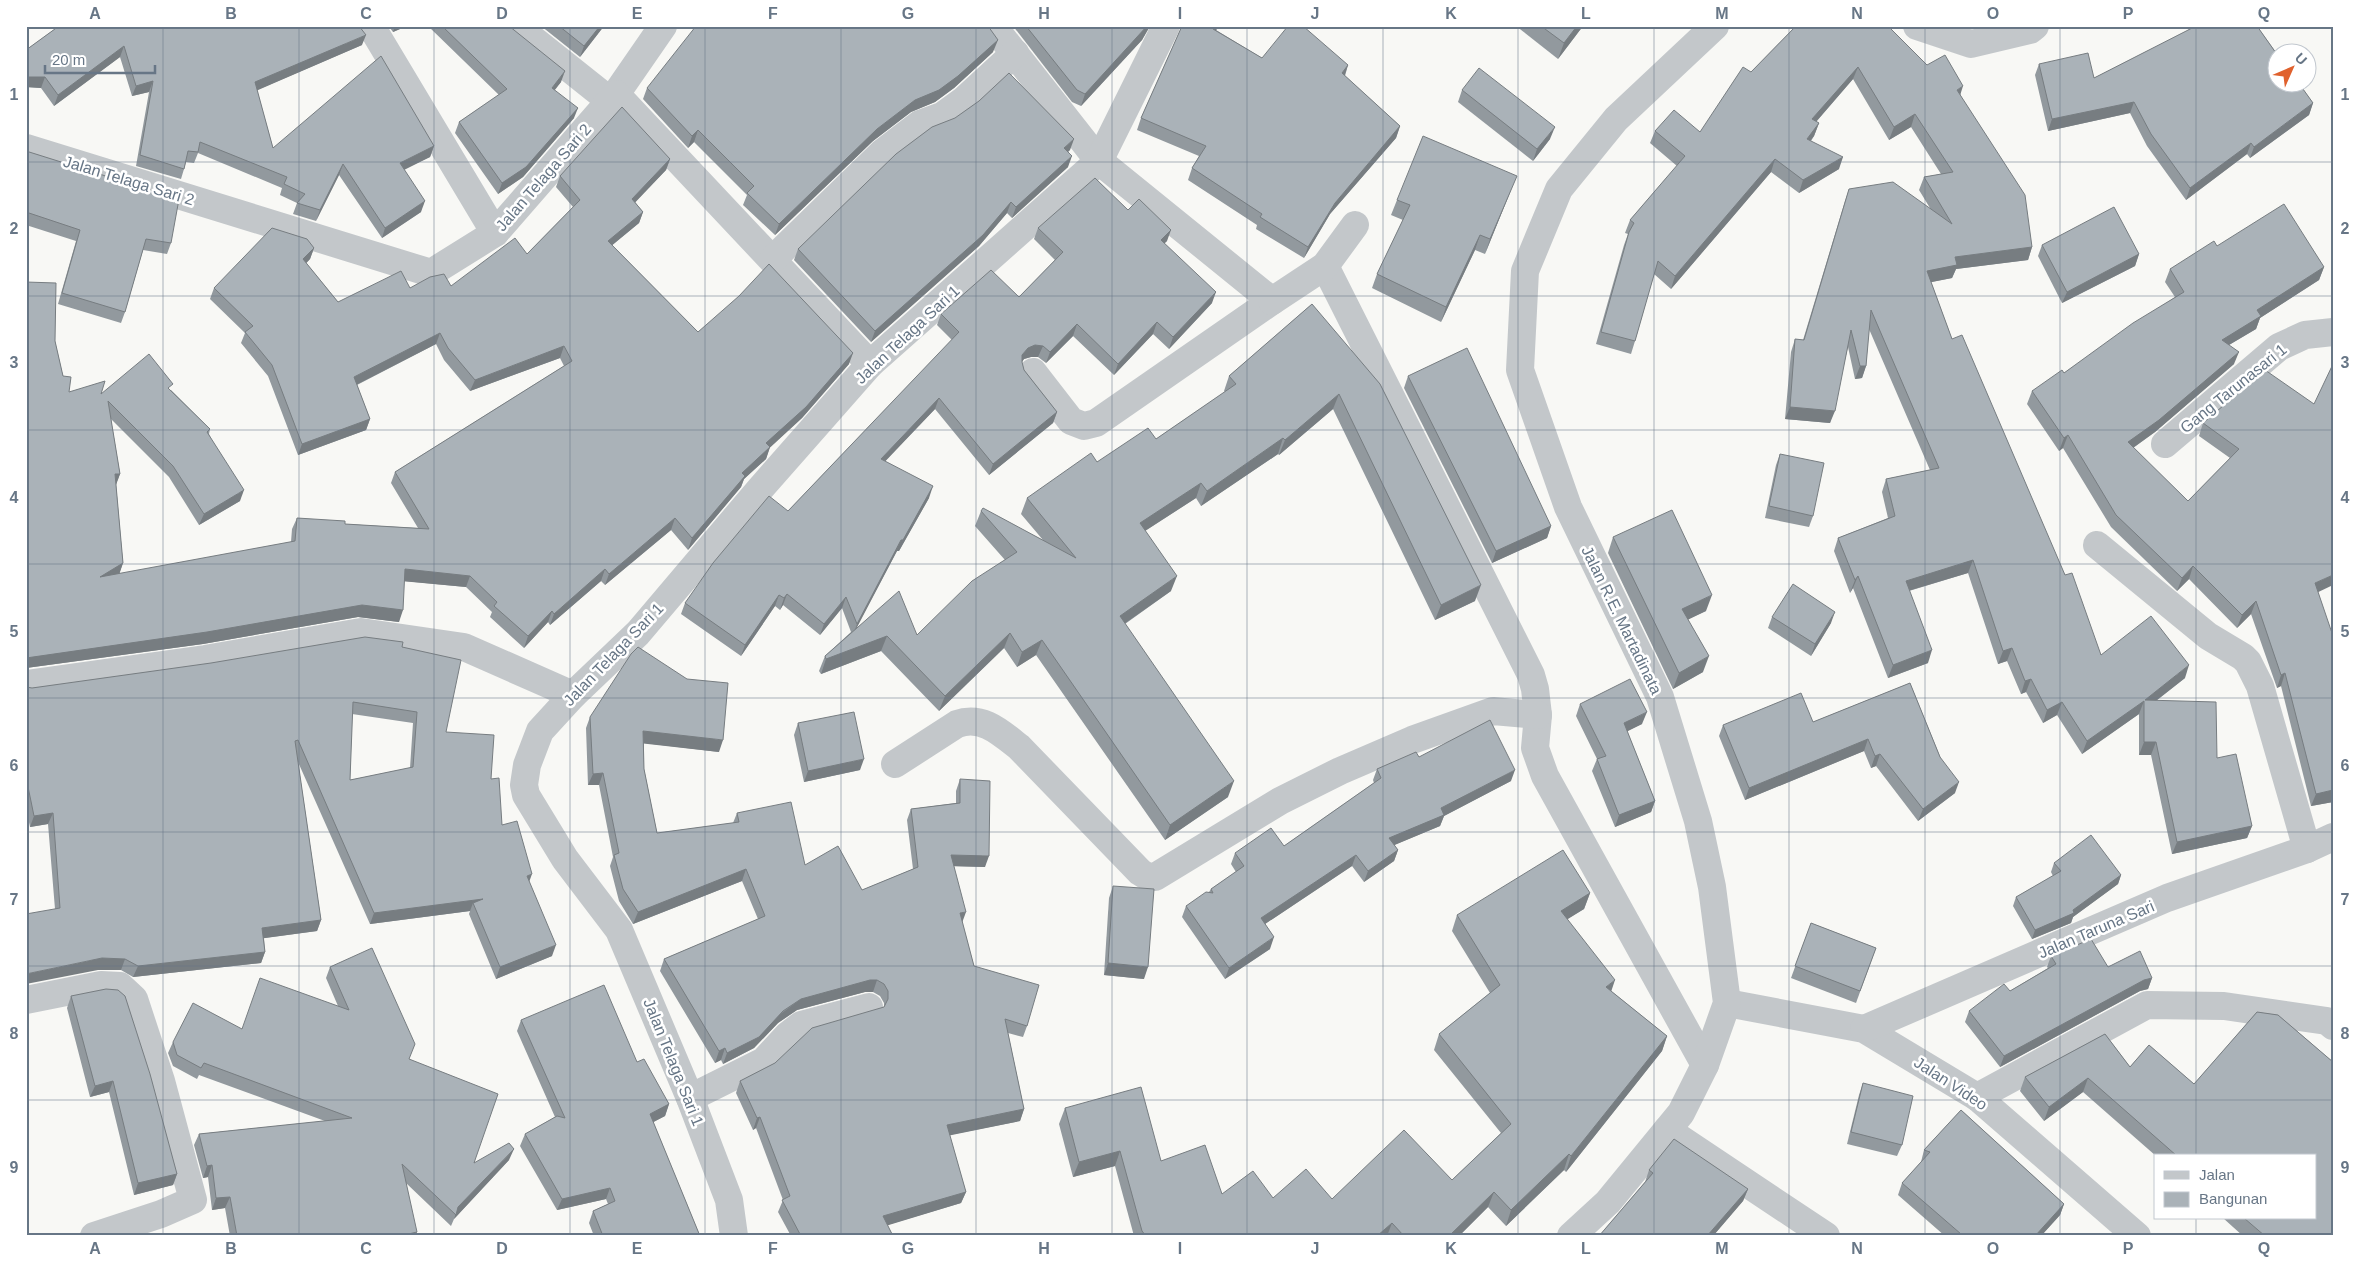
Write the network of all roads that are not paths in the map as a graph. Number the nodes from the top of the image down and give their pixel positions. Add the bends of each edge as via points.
1 (371, 26) edge
2 (516, 26) edge
3 (663, 26) edge
4 (993, 26) edge
5 (1166, 26) edge
6 (1690, 26) edge
7 (1715, 26) edge
8 (1917, 26) edge
9 (2035, 26) edge
10 (1015, 53) junction
11 (1682, 57) junction
12 (613, 97) junction
13 (26, 148) edge
14 (1099, 160) junction
15 (1355, 225) dead end
16 (495, 233) junction
17 (773, 260) junction
18 (1325, 266) junction
19 (1272, 301) junction
20 (2333, 332) edge
21 (870, 364) junction
22 (1033, 372) dead end
23 (2165, 444) dead end
24 (2097, 546) dead end
25 (26, 684) edge
26 (573, 695) junction
27 (1538, 715) junction
28 (895, 764) dead end
29 (2333, 837) edge
30 (2307, 849) junction
31 (26, 1000) edge
32 (1727, 1002) junction
33 (869, 1007) dead end
34 (2333, 1026) edge
35 (1864, 1029) junction
36 (1705, 1065) junction
37 (1977, 1097) junction
38 (690, 1098) junction
39 (1667, 1130) junction
40 (94, 1236) edge
41 (734, 1236) edge
42 (1571, 1236) edge
43 (1826, 1236) edge
44 (2137, 1236) edge

1 - 16 street
2 - 12 street
3 - 12 street, Jalan Telaga Sari 2
4 - 10 street
5 - 14 street, Jalan Telaga Sari 1
6 - 11 street
7 - 11 street, Jalan R.E. Martadinata
8 - 9 street via 1971,44
10 - 14 street
10 - 17 street via 964,100 942,116 920,124 888,149
11 - 32 street, Jalan R.E. Martadinata via 1616,118 1559,189 1525,271 1520,370 1568,506 1660,697 1698,821 1712,887
12 - 16 street, Jalan Telaga Sari 2
12 - 17 street
13 - 16 street, Jalan Telaga Sari 2 via 430,273
14 - 19 street
14 - 21 street, Jalan Telaga Sari 1
15 - 18 street
17 - 21 street
18 - 19 street
18 - 27 street via 1530,675
19 - 22 street via 1096,423 1084,426 1072,421
20 - 23 street, Gang Tarunasari 1 via 2305,335 2279,347
21 - 26 street, Jalan Telaga Sari 1 via 638,633
24 - 30 street via 2208,636 2248,662 2260,686
25 - 26 street via 206,659 361,632 464,647
26 - 38 street, Jalan Telaga Sari 1 via 540,731 527,765 526,795 565,859 619,930
27 - 28 street via 1493,711 1412,740 1280,801 1155,877 1140,872 1019,747 978,720 957,724
27 - 36 street via 1535,748 1545,776
29 - 30 street, Jalan Taruna Sari
30 - 35 street, Jalan Taruna Sari via 2167,898
31 - 40 street via 101,985 120,986 134,999 161,1081 192,1200
32 - 35 street, Jalan Video
32 - 36 street, Jalan R.E. Martadinata
33 - 38 street via 801,1026 764,1061
34 - 37 street via 2327,1021 2224,1006 2146,1005
35 - 37 street, Jalan Video
36 - 39 street, Jalan R.E. Martadinata via 1681,1113
37 - 44 street, Jalan Video
38 - 41 street, Jalan Telaga Sari 1 via 729,1200
39 - 42 street, Jalan R.E. Martadinata via 1608,1202
39 - 43 street

